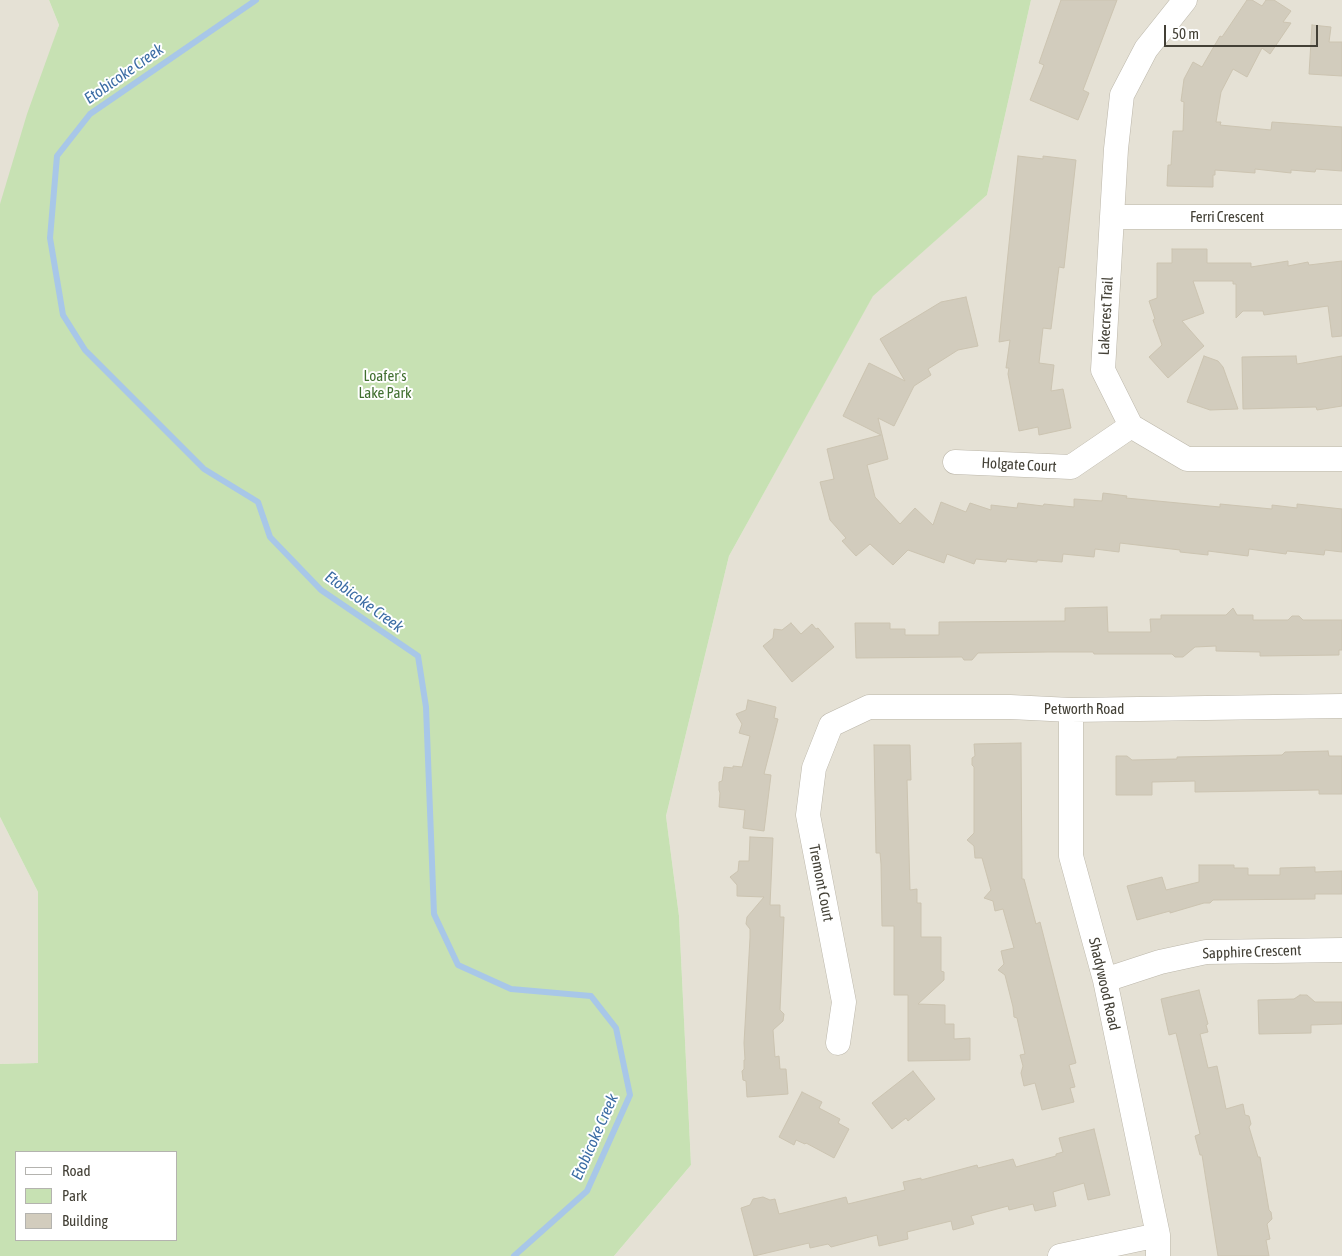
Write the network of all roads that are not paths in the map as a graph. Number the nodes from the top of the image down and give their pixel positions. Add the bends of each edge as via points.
1 (1185, 0) edge
2 (1112, 217) junction
3 (1342, 217) edge
4 (1131, 426) junction
5 (1342, 459) edge
6 (955, 462) dead end
7 (1342, 706) edge
8 (1071, 710) junction
9 (831, 725) joint
10 (1342, 950) edge
11 (1105, 980) junction
12 (838, 1043) dead end
13 (1158, 1246) edge
14 (1060, 1256) edge

1 - 2 street, Lakecrest Trail via 1146,49 1122,95
2 - 3 street, Ferri Crescent
2 - 4 street, Lakecrest Trail via 1103,370
4 - 5 street via 1187,459
4 - 6 street, Holgate Court via 1071,467
7 - 8 street, Petworth Road
8 - 9 street, Petworth Road via 869,707
8 - 11 street, Shadywood Road via 1071,856
9 - 12 street, Tremont Court via 814,768 808,815 844,1002
10 - 11 street, Sapphire Crescent via 1206,952 1160,962
11 - 13 street, Shadywood Road
13 - 14 street

